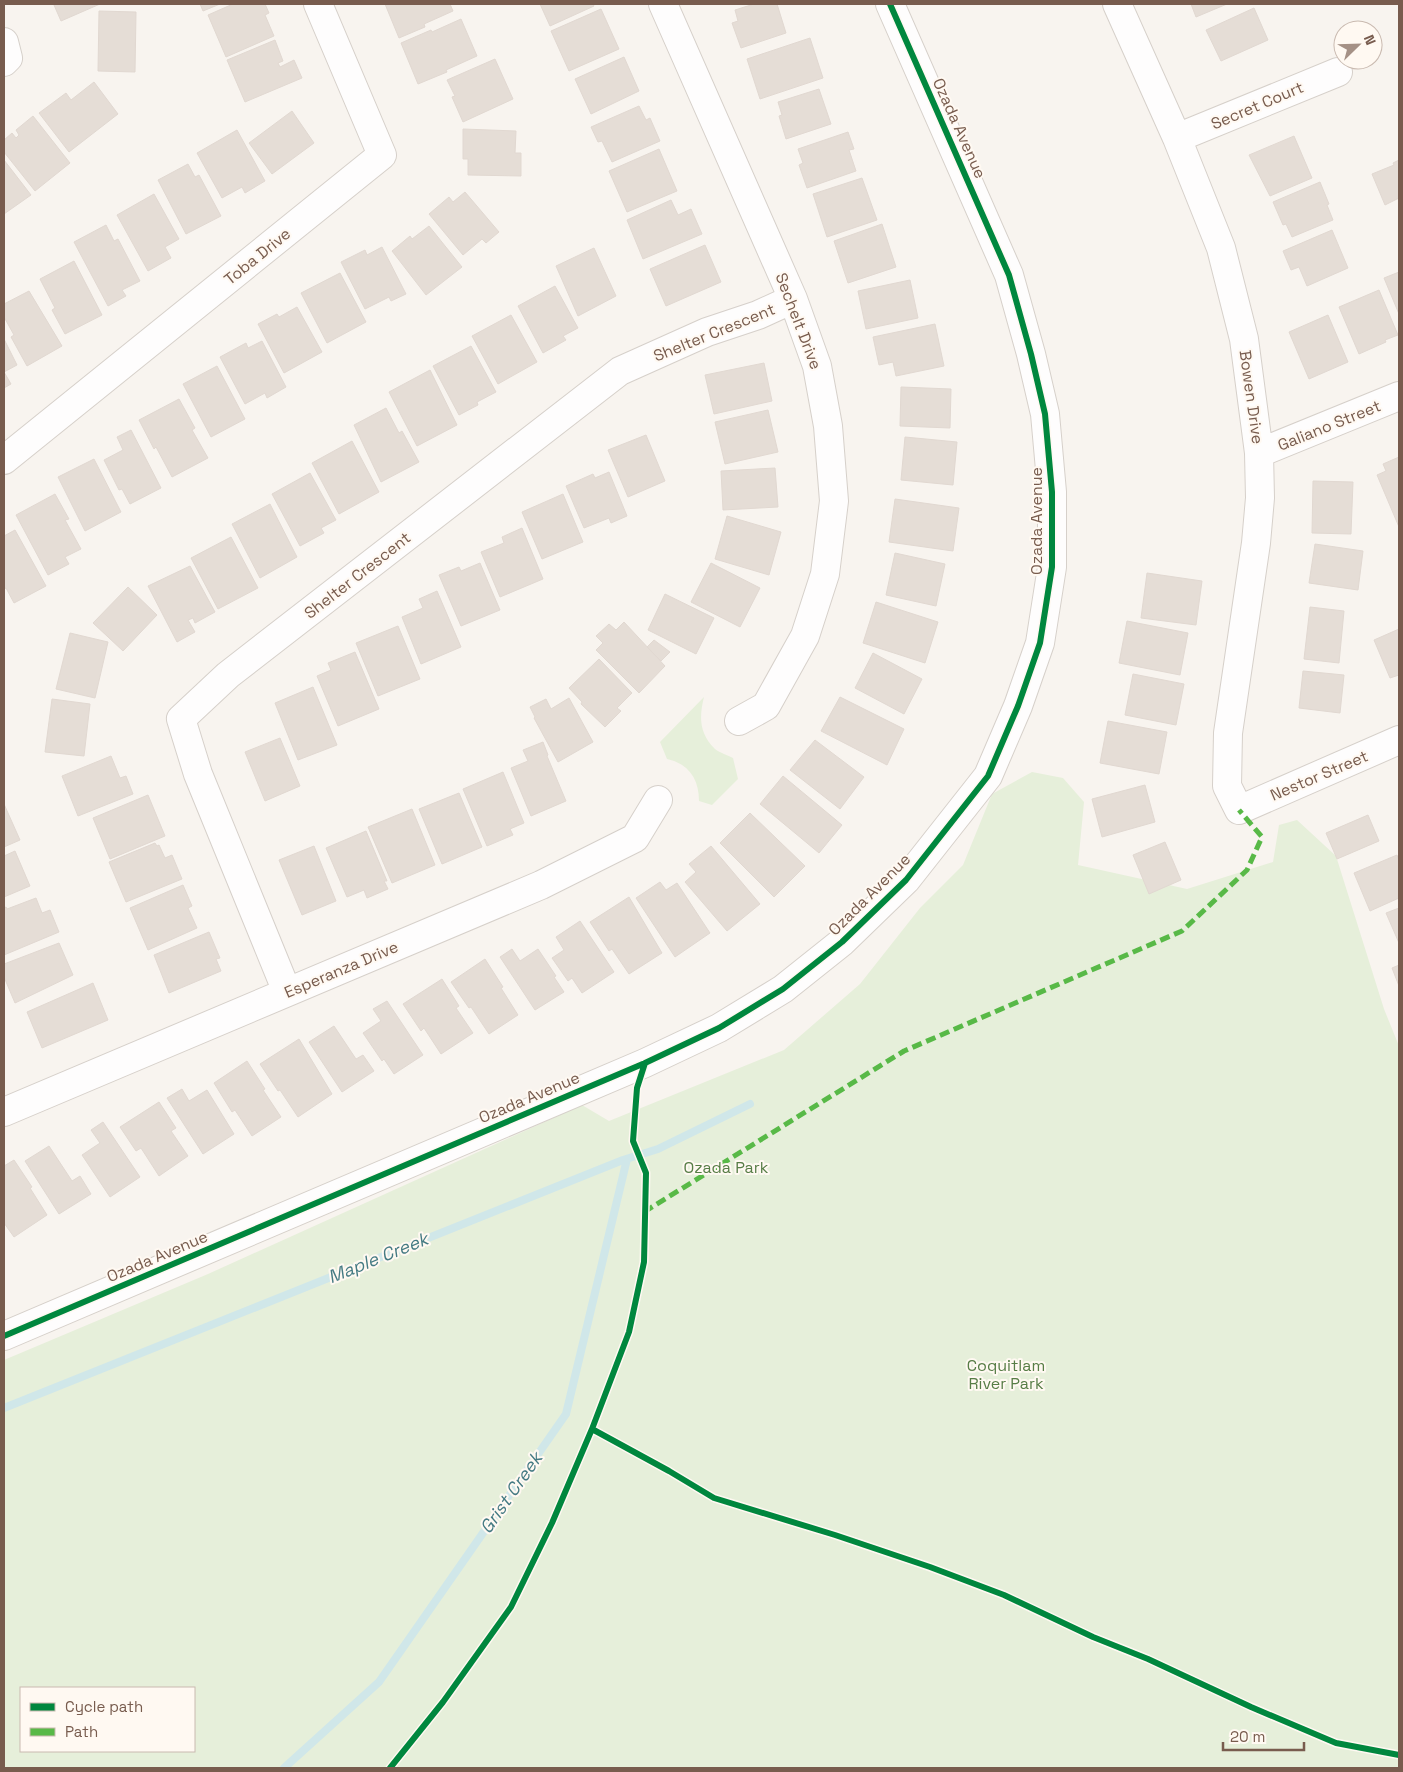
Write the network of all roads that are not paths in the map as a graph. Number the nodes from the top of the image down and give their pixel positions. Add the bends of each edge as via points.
1 (318, 4) edge
2 (663, 4) edge
3 (890, 4) edge
4 (1117, 4) edge
5 (4, 42) edge
6 (4, 62) edge
7 (1338, 72) dead end
8 (1177, 138) junction
9 (793, 299) junction
10 (1399, 396) edge
11 (1259, 453) junction
12 (4, 460) edge
13 (739, 721) dead end
14 (1399, 740) edge
15 (658, 800) dead end
16 (1239, 810) joint
17 (287, 992) junction
18 (4, 1111) edge
19 (4, 1336) edge

1 - 12 street, Toba Drive via 382,155
2 - 9 street, Sechelt Drive
3 - 19 street, Ozada Avenue via 1009,275 1045,414 1052,492 1052,568 1040,643 988,776 906,880 842,942 783,989 719,1028 636,1067
4 - 8 street, Bowen Drive
5 - 6 street via 8,58
7 - 8 street, Secret Court
8 - 11 street, Bowen Drive via 1221,248 1244,339
9 - 13 street, Sechelt Drive via 818,366 828,426 834,501 825,574 805,636 766,706
9 - 17 street, Shelter Crescent via 707,332 620,371 228,675 181,719 198,774
10 - 11 street, Galiano Street
11 - 16 street, Bowen Drive via 1256,544 1228,733 1227,786
14 - 16 street, Nestor Street
15 - 17 street, Esperanza Drive via 634,838 541,885
17 - 18 street, Esperanza Drive

